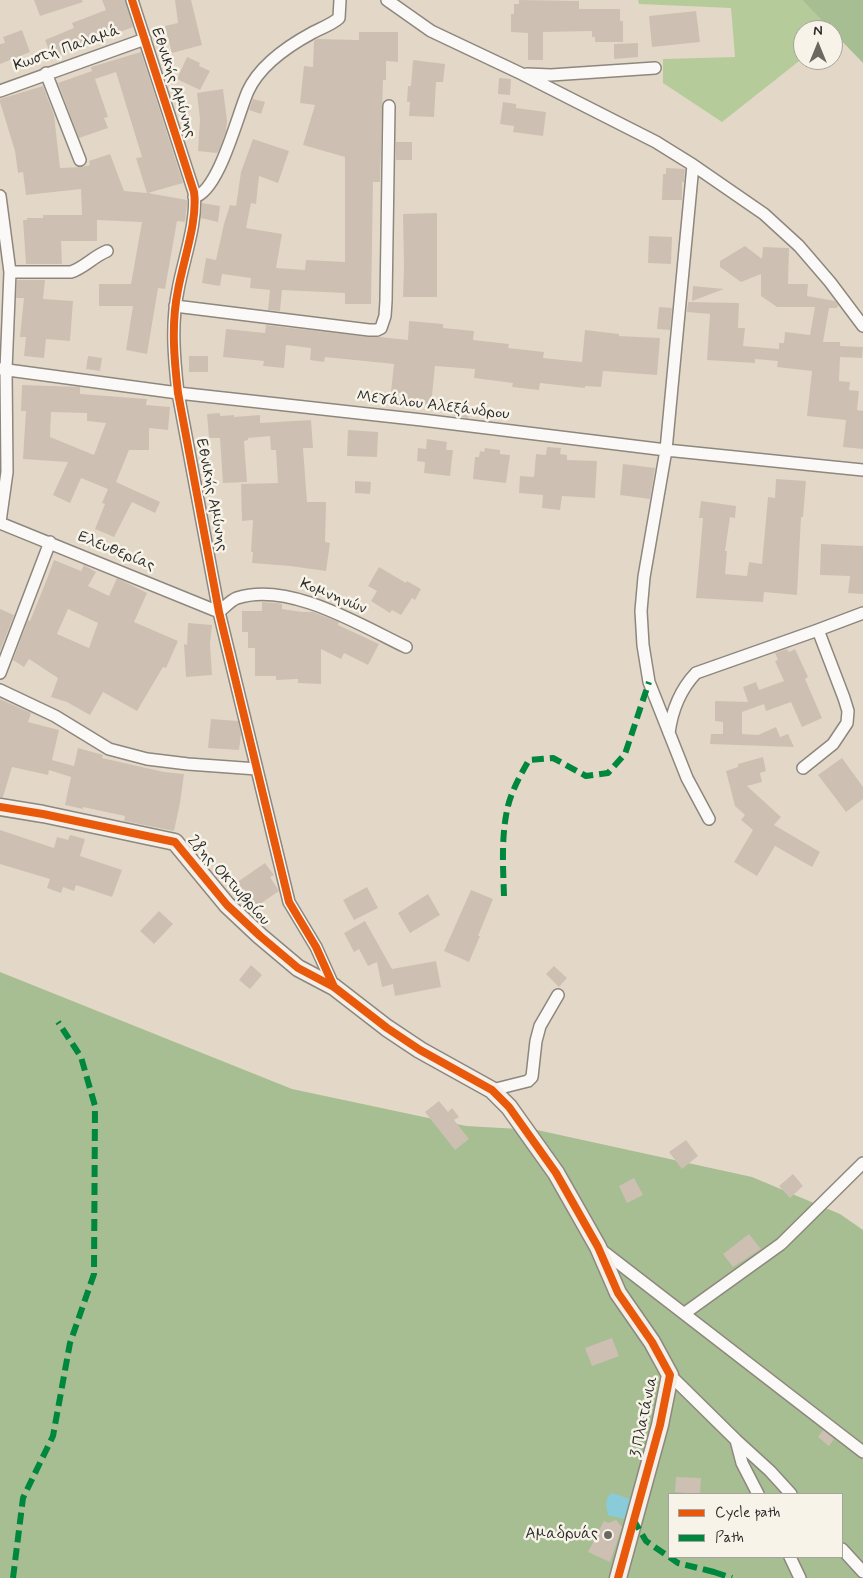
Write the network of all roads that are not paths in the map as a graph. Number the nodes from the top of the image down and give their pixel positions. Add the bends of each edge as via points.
1 (132, 0) edge
2 (340, 0) edge
3 (387, 0) edge
4 (145, 39) junction
5 (655, 68) dead end
6 (46, 73) junction
7 (522, 74) junction
8 (0, 91) edge
9 (389, 106) dead end
10 (80, 160) dead end
11 (693, 165) junction
12 (0, 196) edge
13 (194, 197) junction
14 (107, 251) dead end
15 (10, 272) junction
16 (175, 306) junction
17 (863, 326) edge
18 (3, 369) edge
19 (178, 392) junction
20 (666, 450) junction
21 (863, 470) edge
22 (0, 522) edge
23 (50, 542) junction
24 (219, 612) junction
25 (863, 613) edge
26 (818, 630) junction
27 (406, 647) dead end
28 (0, 673) edge
29 (0, 690) edge
30 (669, 735) junction
31 (803, 768) dead end
32 (257, 769) junction
33 (0, 807) edge
34 (710, 819) dead end
35 (334, 987) junction
36 (558, 995) dead end
37 (492, 1090) junction
38 (863, 1163) edge
39 (598, 1247) junction
40 (685, 1313) junction
41 (670, 1375) junction
42 (736, 1440) junction
43 (863, 1452) edge
44 (757, 1493) edge
45 (791, 1493) edge
46 (843, 1550) edge
47 (790, 1558) edge
48 (863, 1572) edge
49 (618, 1578) edge
50 (800, 1578) edge

1 - 4 street, Εθνικής Αμύνης
2 - 13 street via 339,18 292,45 256,78 216,173 201,196
3 - 7 street via 431,31
4 - 6 street, Κωστή Παλαμά
4 - 13 street, Εθνικής Αμύνης
5 - 7 street
6 - 8 street, Κωστή Παλαμά
6 - 10 street
7 - 11 street via 656,142
9 - 16 street via 386,301 381,328 369,330
11 - 17 street via 764,214 799,246
11 - 20 street
12 - 15 street
13 - 16 street, Εθνικής Αμύνης
14 - 15 street via 71,272
15 - 18 street
16 - 19 street, Εθνικής Αμύνης via 174,353
18 - 19 street, Μεγάλου Αλεξάνδρου
18 - 22 street via 6,472
19 - 20 street, Μεγάλου Αλεξάνδρου
19 - 24 street, Εθνικής Αμύνης
20 - 21 street, Μεγάλου Αλεξάνδρου
20 - 30 street via 641,611 649,682
22 - 23 street, Ελευθερίας
23 - 24 street, Ελευθερίας
23 - 28 street
24 - 27 street, Κομνηνών via 236,598 285,595 317,605
24 - 32 street, Εθνικής Αμύνης
25 - 26 street
26 - 30 street via 696,673 685,684 672,715
26 - 31 street via 844,698 847,723 833,744
29 - 32 street via 55,716 109,749 147,759
30 - 34 street via 687,778
32 - 35 street, Εθνικής Αμύνης via 289,902
33 - 35 street, 28ης Οκτωβρίου via 175,842 227,905 260,936 298,968
35 - 37 street, 28ης Οκτωβρίου via 420,1050
36 - 37 street via 540,1026 532,1078
37 - 39 street, 3 Πλατάνια via 509,1107 556,1173
38 - 40 street via 781,1244
39 - 40 street
39 - 41 street, 3 Πλατάνια via 618,1293
40 - 43 street
41 - 42 street
41 - 49 street, 3 Πλατάνια via 660,1425
42 - 44 street via 742,1463
42 - 45 street
46 - 48 street
47 - 50 street

